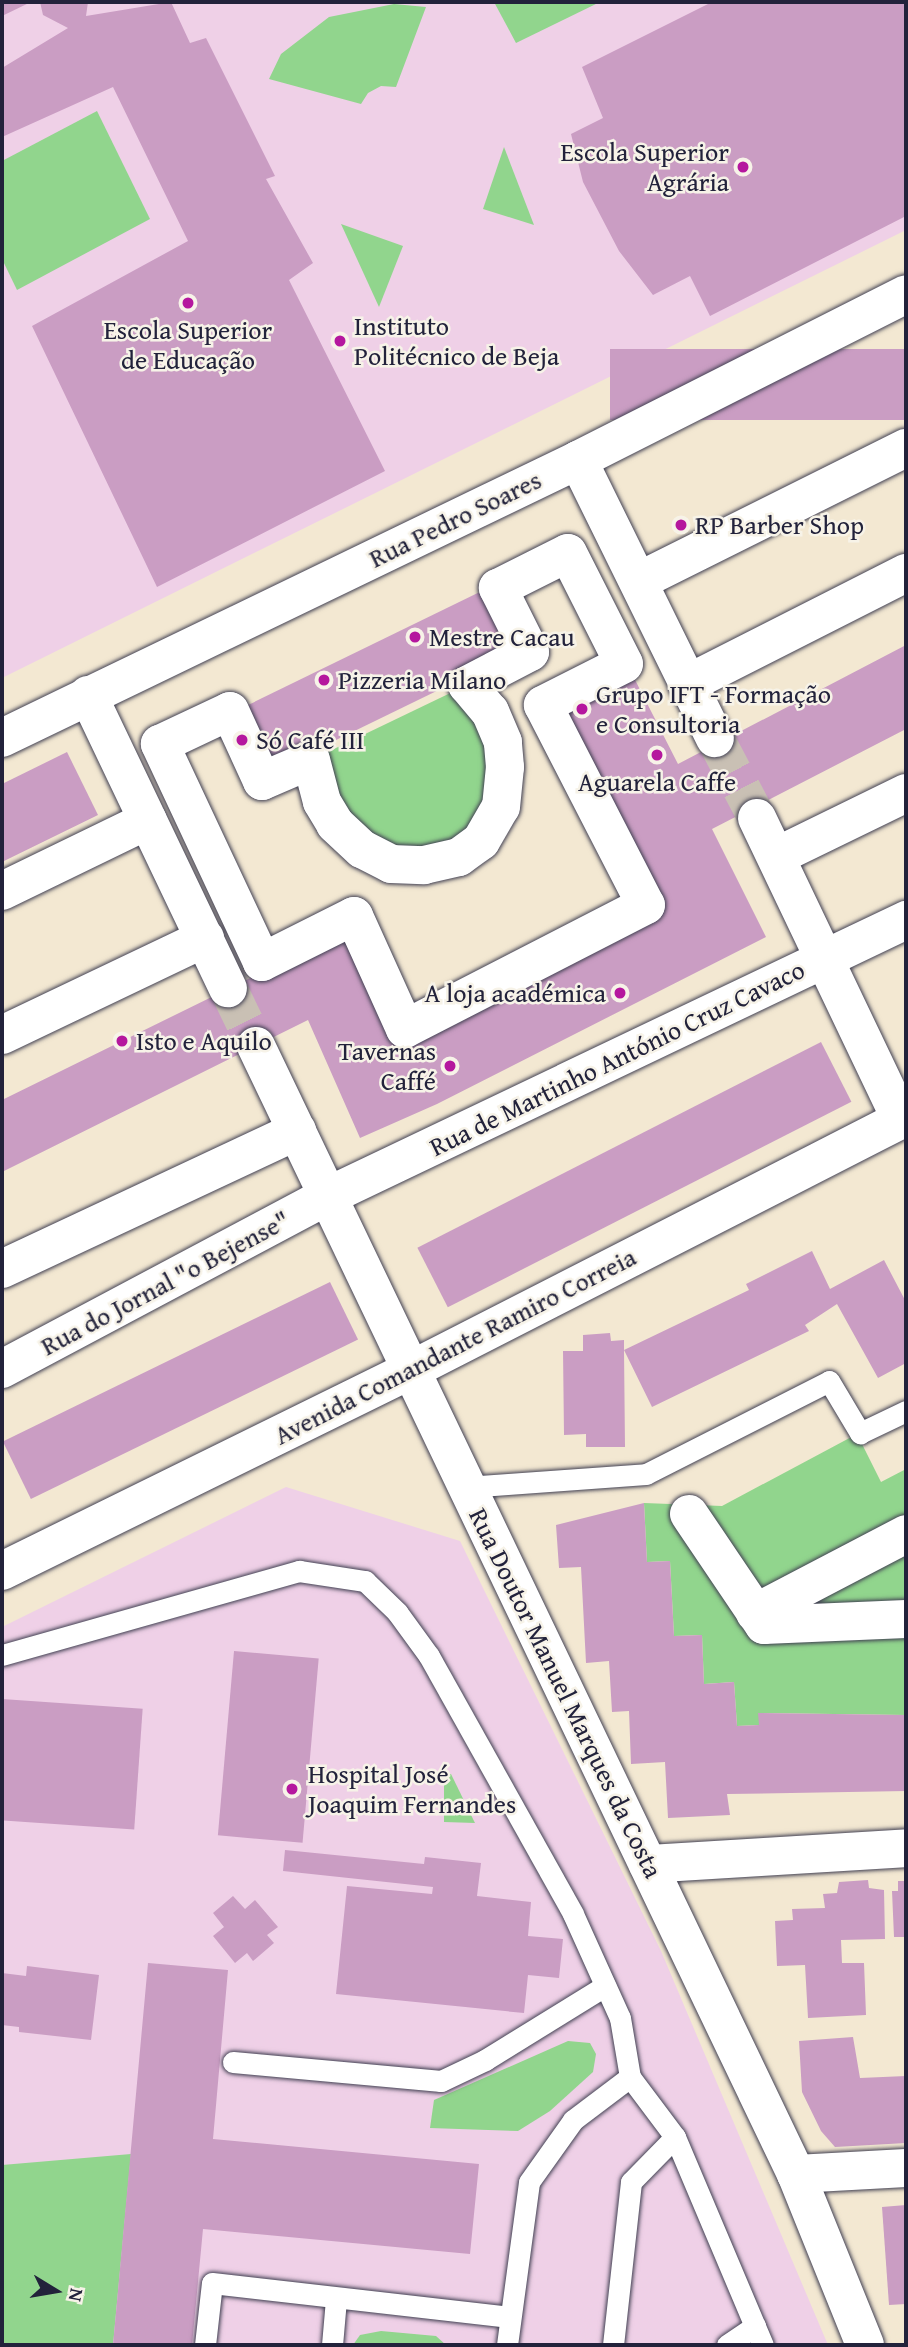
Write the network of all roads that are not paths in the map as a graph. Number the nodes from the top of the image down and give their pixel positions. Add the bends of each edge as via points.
1 (906, 294) edge
2 (906, 448) edge
3 (578, 460) junction
4 (906, 573) edge
5 (639, 581) junction
6 (687, 684) junction
7 (467, 685) joint
8 (88, 695) junction
9 (2, 738) edge
10 (715, 738) tunnel mouth
11 (906, 793) edge
12 (757, 818) tunnel mouth
13 (148, 820) junction
14 (777, 856) junction
15 (2, 891) edge
16 (906, 920) edge
17 (205, 939) junction
18 (828, 958) junction
19 (228, 988) tunnel mouth
20 (2, 1035) edge
21 (256, 1046) tunnel mouth
22 (904, 1119) edge
23 (297, 1131) junction
24 (328, 1196) junction
25 (2, 1269) edge
26 (2, 1368) edge
27 (411, 1370) junction
28 (906, 1411) edge
29 (466, 1487) junction
30 (690, 1514) dead end
31 (906, 1534) edge
32 (2, 1570) edge
33 (755, 1613) junction
34 (906, 1619) edge
35 (2, 1655) edge
36 (906, 1848) edge
37 (648, 1864) junction
38 (605, 1986) junction
39 (233, 2062) dead end
40 (630, 2077) junction
41 (675, 2137) junction
42 (906, 2168) edge
43 (796, 2174) junction
44 (336, 2300) junction
45 (510, 2317) junction
46 (759, 2336) edge
47 (205, 2345) edge
48 (332, 2345) edge
49 (507, 2345) edge
50 (613, 2345) edge
51 (727, 2345) edge
52 (865, 2345) edge

1 - 3 street, Rua Pedro Soares
2 - 5 street
3 - 5 street
3 - 8 street, Rua Pedro Soares
4 - 6 street
5 - 6 street
6 - 10 street
7 - 7 street via 530,652 498,588 568,554 624,664 543,705 646,905 405,1029 354,916 262,962 160,744 230,711 262,780 310,760 322,802 335,824 362,849 391,864 424,864 459,857 481,841 501,807 503,742 490,712
8 - 9 street, Rua Pedro Soares
8 - 13 street
11 - 14 street
12 - 14 street
13 - 15 street
13 - 17 street
14 - 18 street
16 - 18 street, Rua de Martinho António Cruz Cavaco
17 - 19 street
17 - 20 street
18 - 22 street
18 - 24 street, Rua de Martinho António Cruz Cavaco
21 - 23 street, Rua Doutor Manuel Marques da Costa
22 - 27 street, Avenida Comandante Ramiro Correia
23 - 24 street, Rua Doutor Manuel Marques da Costa
23 - 25 street
24 - 26 street, Rua do Jornal "o Bejense"
24 - 27 street, Rua Doutor Manuel Marques da Costa
27 - 29 street, Rua Doutor Manuel Marques da Costa
27 - 32 street, Avenida Comandante Ramiro Correia
28 - 29 lane via 860,1433 830,1381 646,1474
29 - 37 street, Rua Doutor Manuel Marques da Costa
30 - 33 street
31 - 33 street
33 - 34 street via 764,1625
35 - 38 lane via 299,1571 365,1581 397,1612 429,1656 573,1914
36 - 37 street
37 - 43 street, Rua Doutor Manuel Marques da Costa
38 - 39 lane via 485,2060 441,2081
38 - 40 lane via 620,2018
40 - 41 lane
40 - 45 lane via 573,2120 529,2182
41 - 46 lane
41 - 50 lane via 631,2182
42 - 43 street
43 - 52 street, Rua Doutor Manuel Marques da Costa
44 - 45 lane
44 - 47 lane via 212,2283
44 - 48 lane
45 - 49 lane
46 - 51 lane

